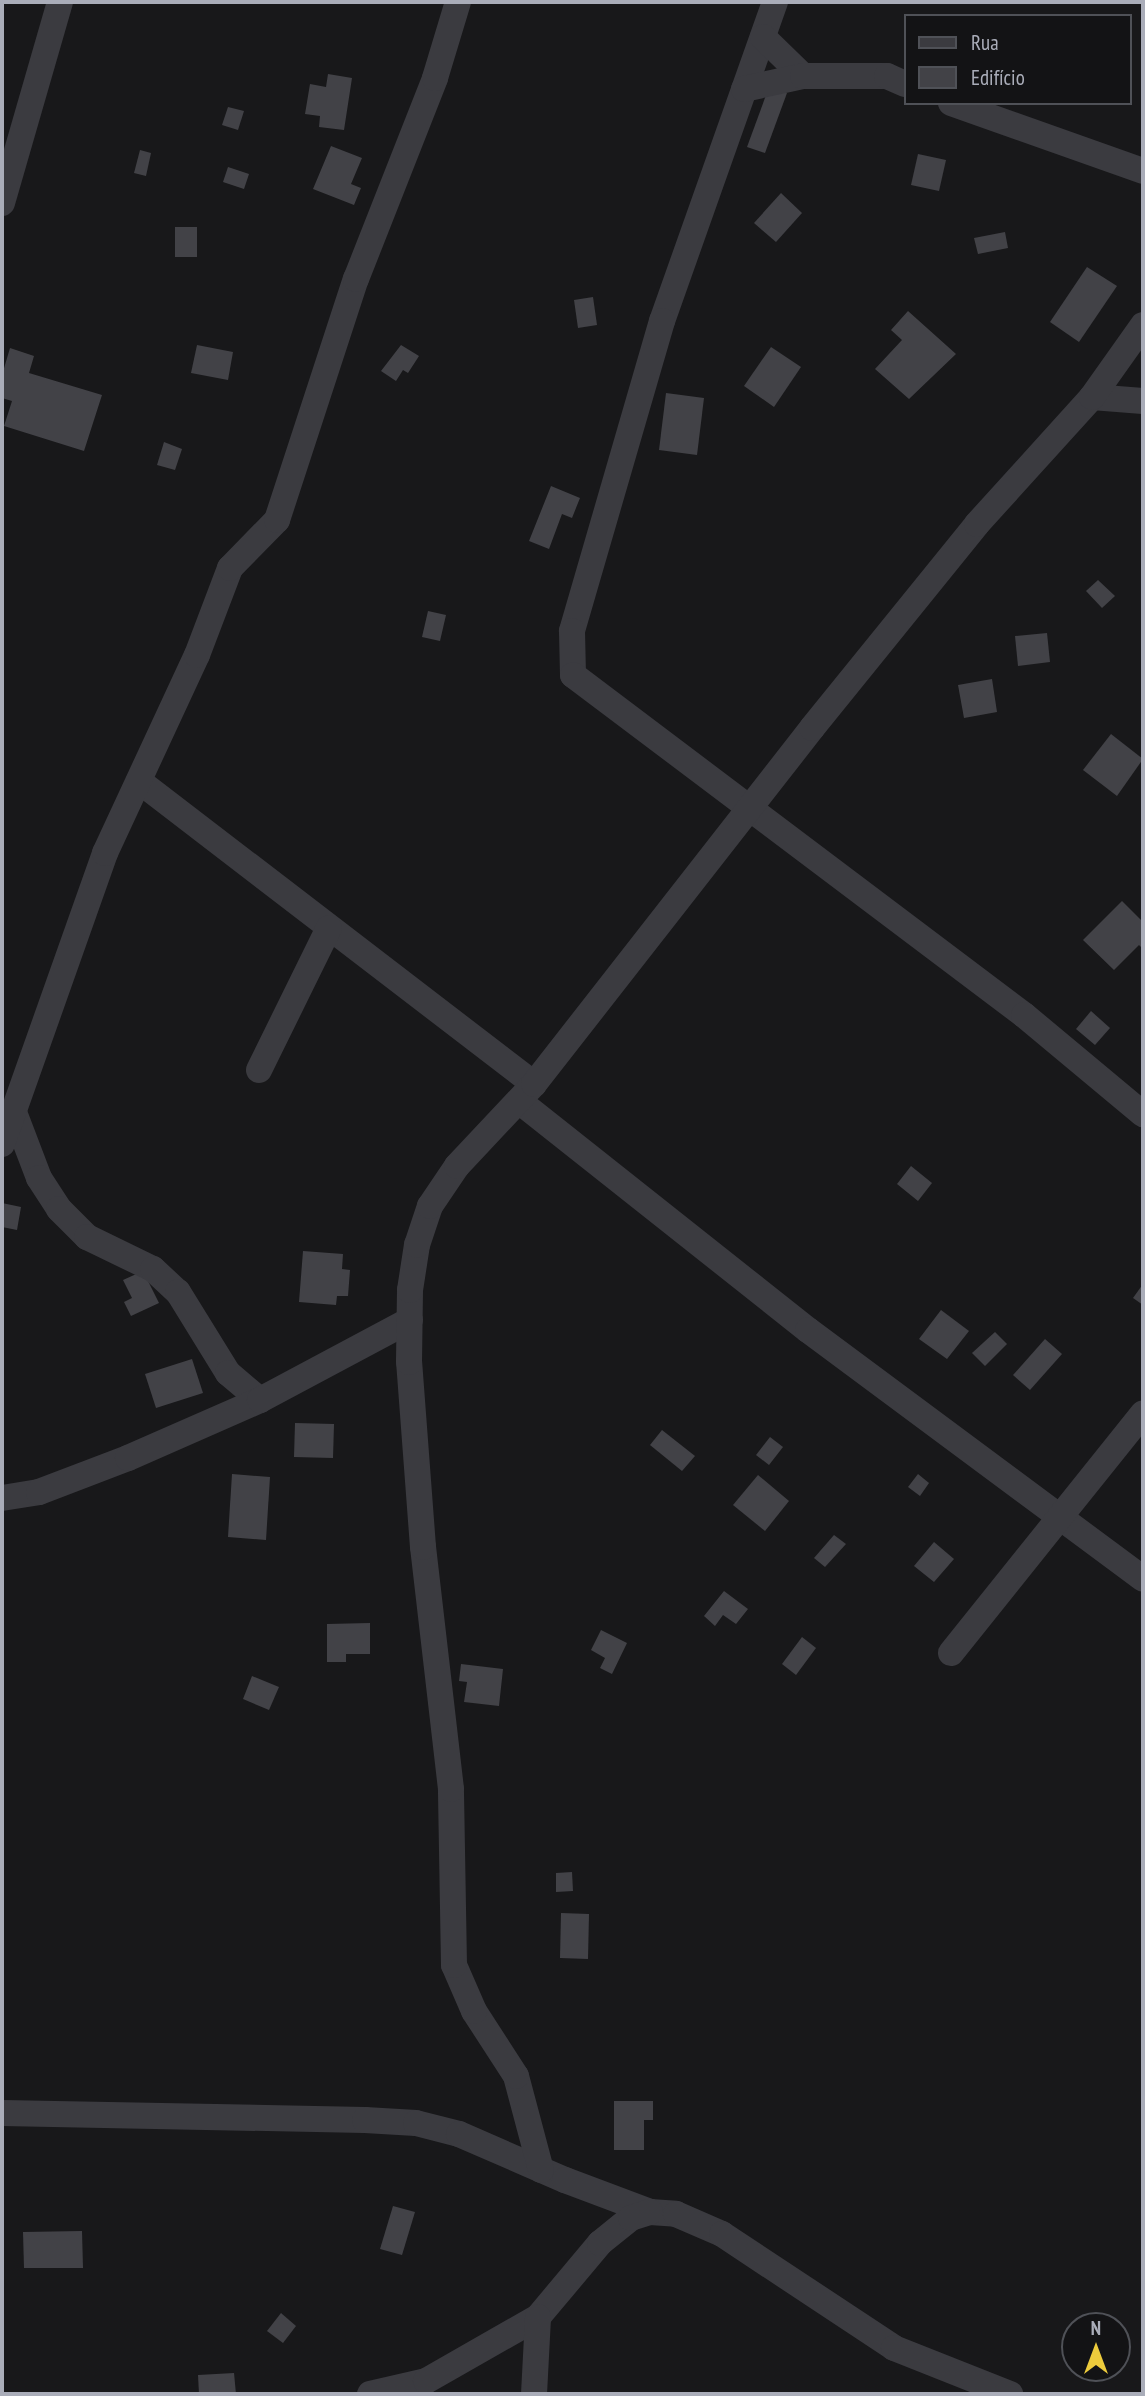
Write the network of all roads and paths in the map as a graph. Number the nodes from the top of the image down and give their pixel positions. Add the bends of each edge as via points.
1 (60, 2) edge
2 (458, 2) edge
3 (775, 2) edge
4 (763, 37) junction
5 (803, 76) junction
6 (904, 84) edge
7 (744, 89) junction
8 (957, 105) edge
9 (1143, 172) edge
10 (2, 203) edge
11 (1143, 325) edge
12 (1092, 397) junction
13 (1143, 401) edge
14 (139, 782) junction
15 (750, 811) junction
16 (329, 928) junction
17 (259, 1070) dead end
18 (527, 1092) junction
19 (1143, 1114) edge
20 (15, 1115) junction
21 (2, 1144) edge
22 (410, 1320) junction
23 (260, 1400) junction
24 (1143, 1413) edge
25 (2, 1498) edge
26 (1058, 1518) junction
27 (1143, 1579) edge
28 (951, 1653) dead end
29 (2, 2113) edge
30 (541, 2170) junction
31 (650, 2212) junction
32 (538, 2317) junction
33 (370, 2394) edge
34 (534, 2394) edge
35 (1010, 2394) edge

1 - 10 street
2 - 14 street via 421,116 356,279 277,520 230,568 197,655
3 - 4 street
4 - 5 street
4 - 7 street
5 - 6 street via 887,76
5 - 7 street
7 - 15 street via 662,321 572,631 570,660 573,674 603,701
8 - 9 street
11 - 12 street
12 - 13 street
12 - 15 street via 976,524
14 - 16 street
14 - 20 street via 104,853
15 - 18 street
15 - 19 street via 781,828 1024,1015
16 - 17 street
16 - 18 street
18 - 22 street via 457,1166 430,1206 417,1245
18 - 26 street via 808,1330
20 - 21 street
20 - 23 street via 39,1178 59,1209 87,1237 153,1269 178,1292 228,1373
22 - 23 street
22 - 30 street via 423,1548 451,1789 454,1965 474,2011 516,2076
23 - 25 street via 39,1492
24 - 26 street
26 - 27 street
26 - 28 street
29 - 30 street via 416,2123 458,2134
30 - 31 street
31 - 32 street via 631,2218 600,2243
31 - 35 street via 676,2214 722,2234 894,2348
32 - 33 street via 426,2381
32 - 34 street

